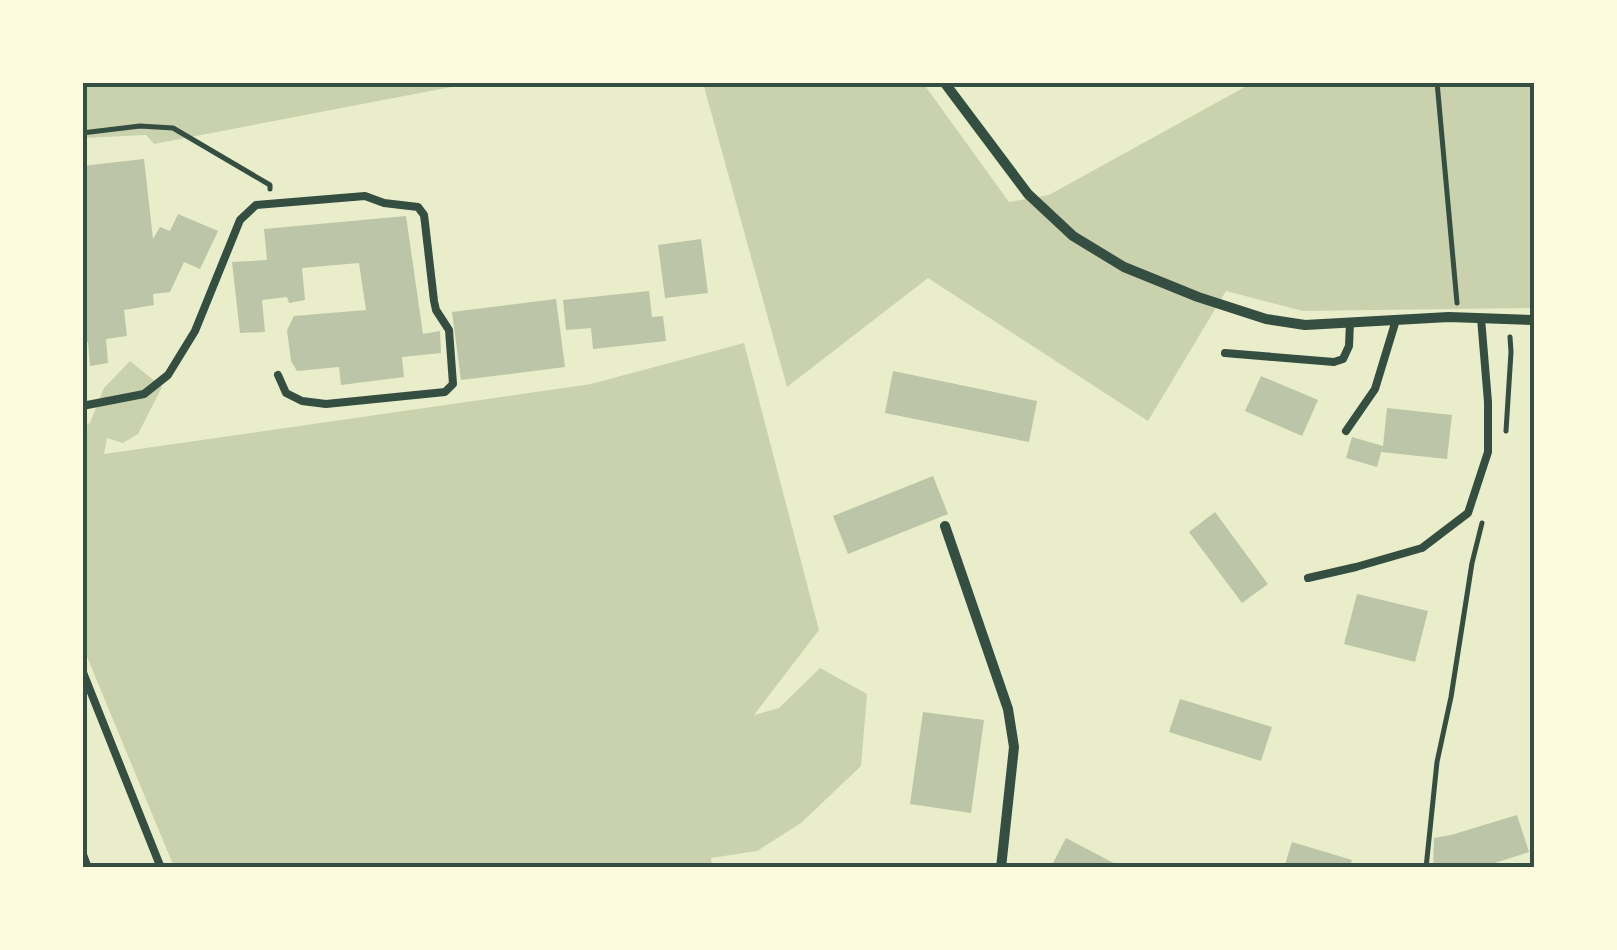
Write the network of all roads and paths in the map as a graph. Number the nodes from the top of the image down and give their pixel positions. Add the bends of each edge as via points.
1 (944, 82) edge
2 (1437, 82) edge
3 (82, 133) edge
4 (271, 204) junction
5 (1456, 287) dead end
6 (1481, 318) junction
7 (1509, 319) junction
8 (1396, 320) junction
9 (1534, 320) edge
10 (1350, 322) junction
11 (1224, 354) dead end
12 (278, 376) dead end
13 (82, 406) edge
14 (1346, 431) dead end
15 (1502, 448) dead end
16 (1482, 524) dead end
17 (944, 526) dead end
18 (1308, 578) dead end
19 (82, 670) edge
20 (82, 852) edge
21 (88, 868) edge
22 (161, 868) edge
23 (1001, 868) edge
24 (1426, 868) edge

1 - 10 street via 1028,194 1073,236 1124,266 1266,319
2 - 5 path
3 - 4 path via 174,128 270,185
4 - 12 lane via 365,196 421,210 436,310 449,330 454,384 445,392 326,404 286,392
4 - 13 lane via 256,205 240,220 195,331 168,375 144,394
6 - 7 street
6 - 8 street
6 - 18 lane via 1488,452 1468,513 1422,548
7 - 9 street
7 - 15 path
8 - 10 street
8 - 14 lane via 1375,388
10 - 11 lane via 1343,359 1334,362
16 - 24 path via 1437,762
17 - 23 street via 1008,709 1014,747
19 - 22 lane
20 - 21 lane

